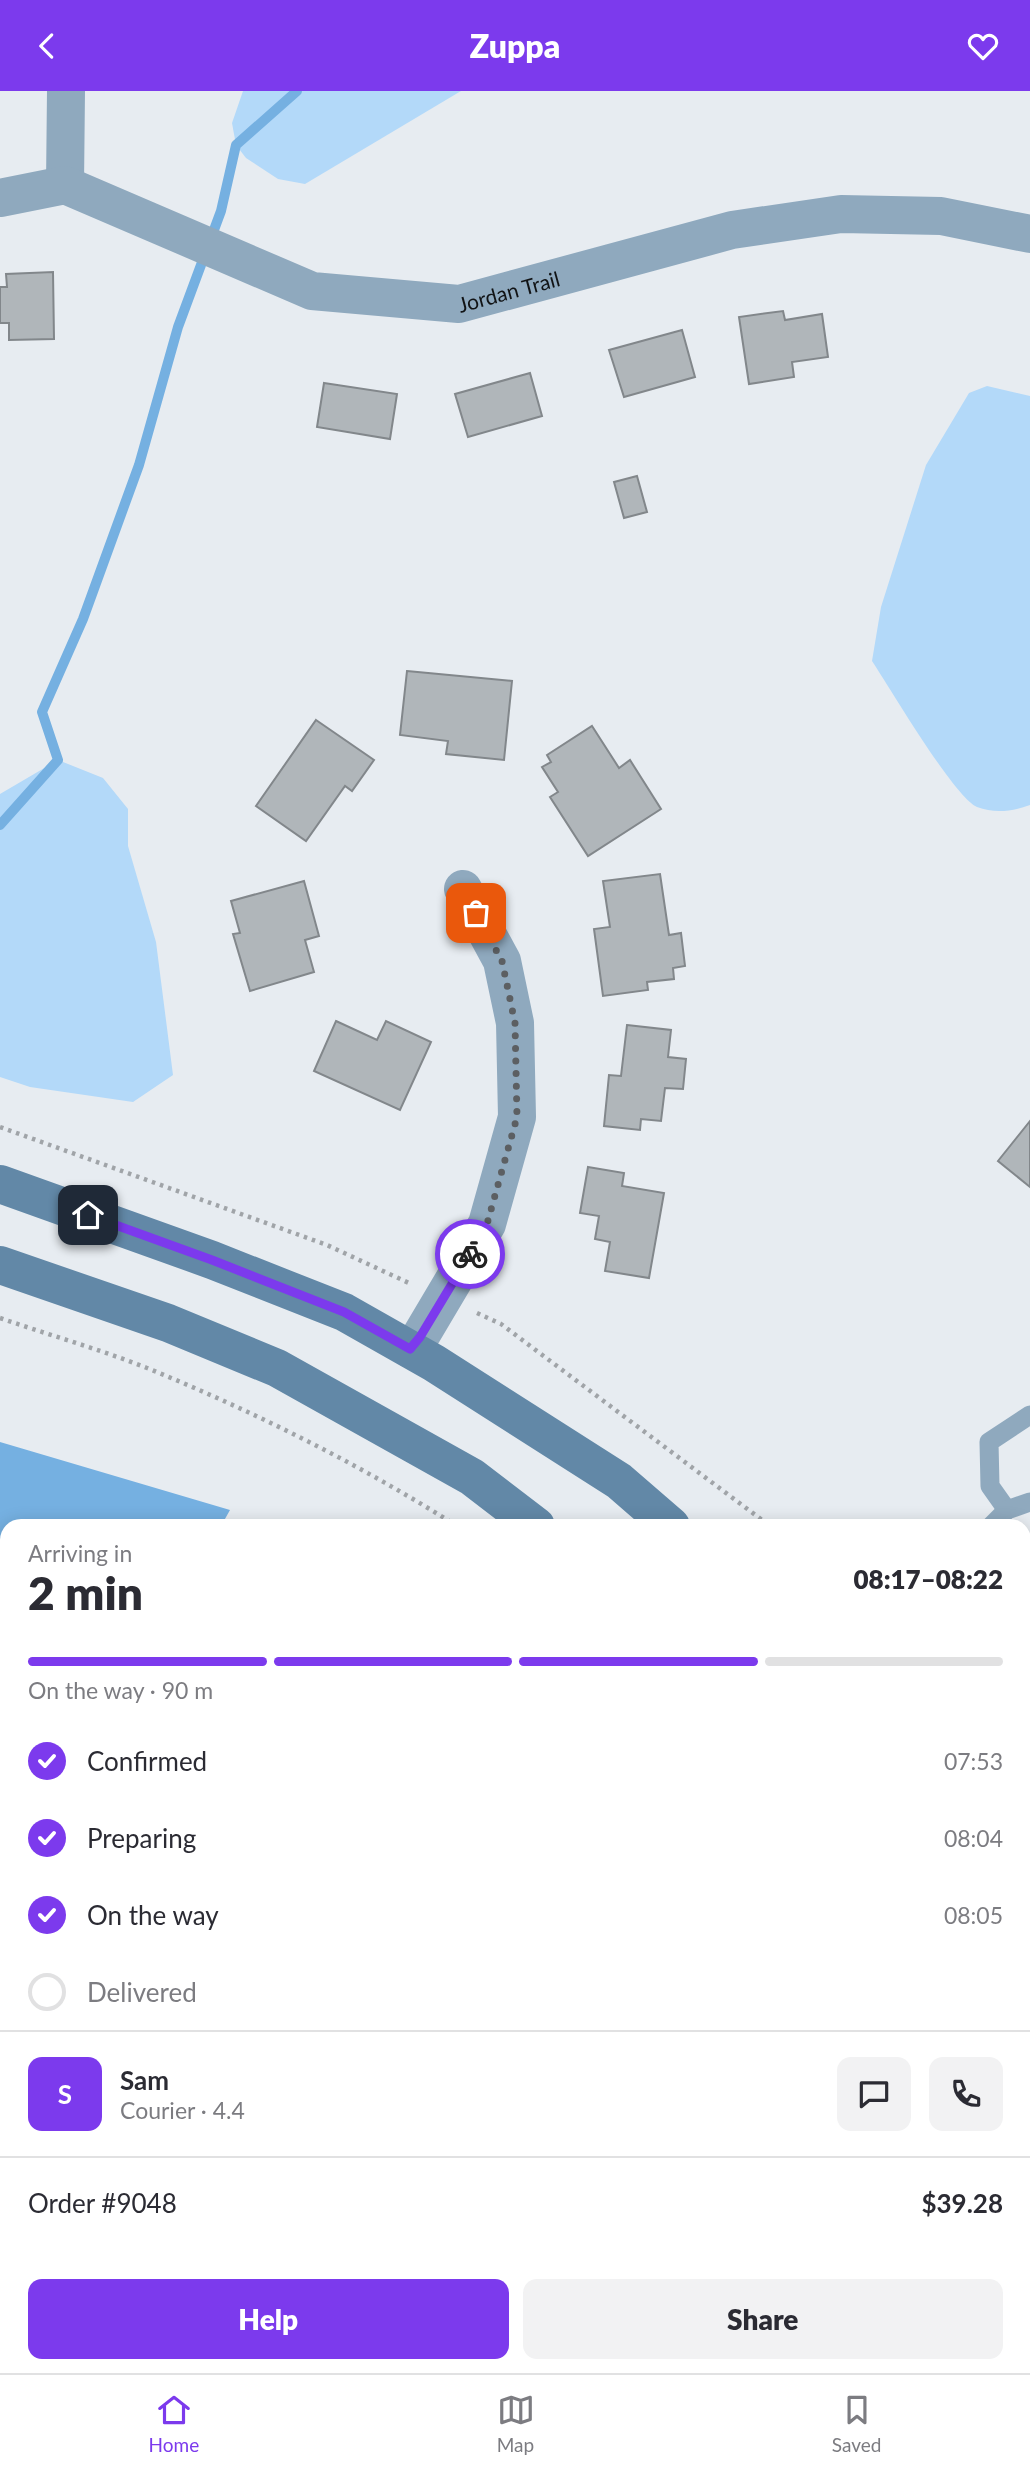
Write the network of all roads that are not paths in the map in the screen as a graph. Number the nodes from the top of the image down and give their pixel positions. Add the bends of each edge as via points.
1 (66, 91) edge
2 (65, 185) junction
3 (0, 198) edge
4 (1030, 234) edge
5 (463, 889) dead end
6 (0, 1184) edge
7 (0, 1265) edge
8 (410, 1349) junction
9 (1030, 1415) edge
10 (1030, 1502) edge
11 (1007, 1510) junction
12 (527, 1519) edge
13 (663, 1519) edge
14 (998, 1519) edge

1 - 2 street
2 - 3 street
2 - 4 street, Jordan Trail via 312,291 460,304 732,230 841,214 941,216
5 - 8 street via 502,961 515,1023 517,1117 487,1224
6 - 8 main road via 344,1312
7 - 12 main road via 168,1323 277,1368 472,1477
8 - 13 main road via 619,1481
9 - 11 lane via 989,1442 990,1486
10 - 11 lane
11 - 14 lane

